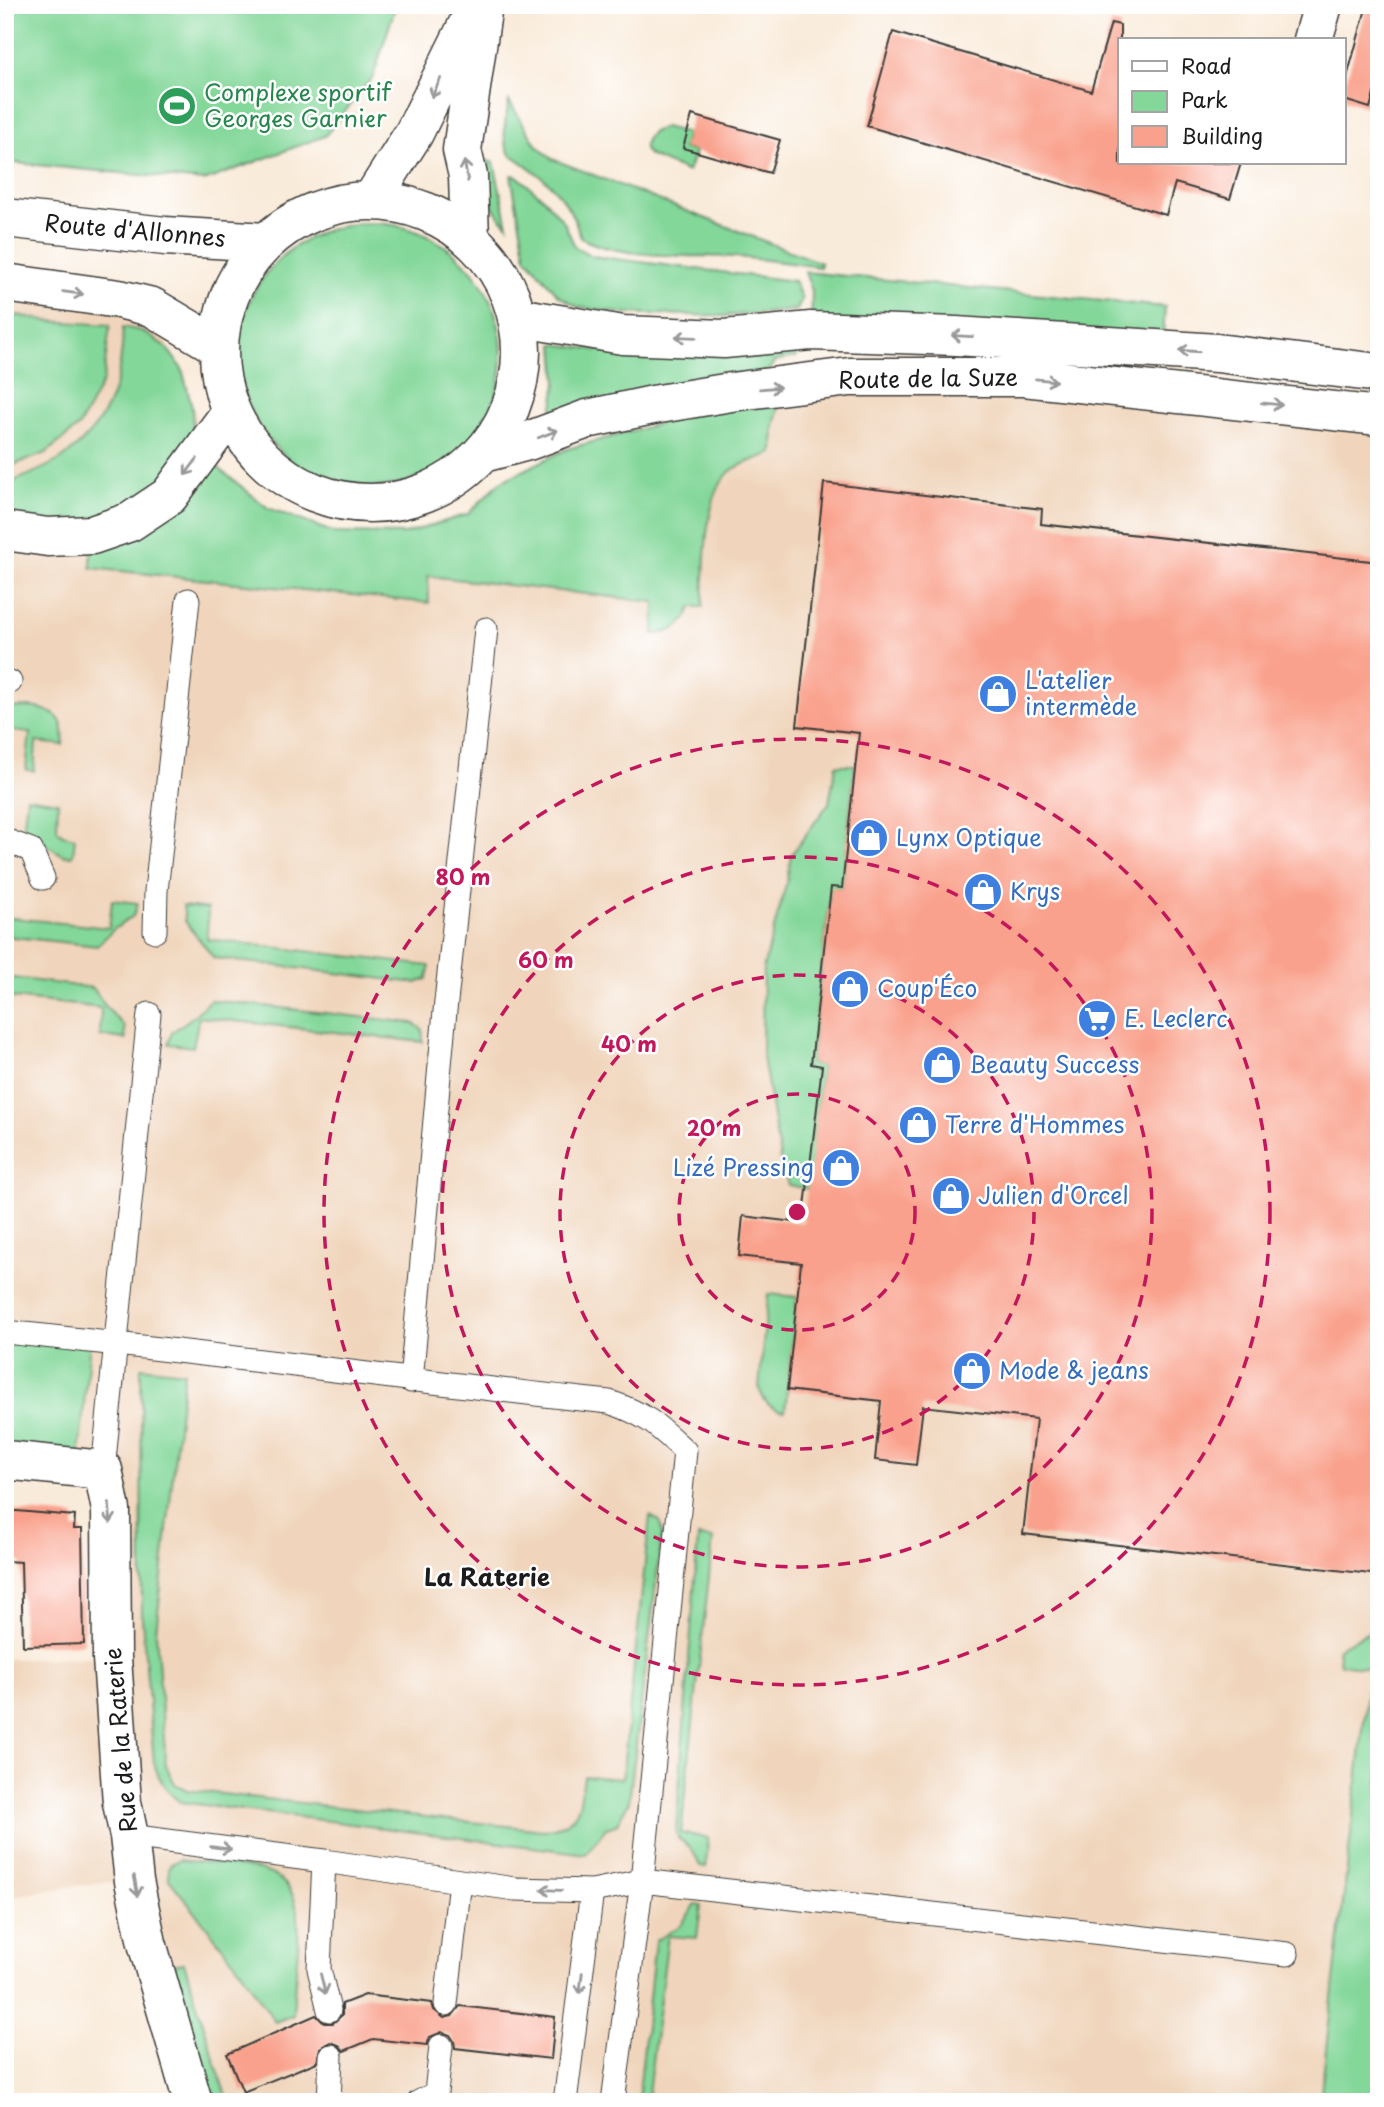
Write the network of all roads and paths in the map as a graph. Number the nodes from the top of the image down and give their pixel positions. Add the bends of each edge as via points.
1 (477, 5) edge
2 (483, 5) edge
3 (1323, 5) edge
4 (1314, 38) edge
5 (371, 201) junction
6 (5, 218) edge
7 (470, 239) junction
8 (265, 242) junction
9 (5, 284) edge
10 (517, 317) junction
11 (219, 347) junction
12 (1379, 373) edge
13 (231, 412) junction
14 (1379, 416) edge
15 (483, 453) junction
16 (5, 531) edge
17 (188, 600) dead end
18 (486, 629) dead end
19 (5, 840) edge
20 (43, 878) dead end
21 (155, 932) dead end
22 (149, 1014) dead end
23 (5, 1332) edge
24 (115, 1343) junction
25 (411, 1381) junction
26 (5, 1460) edge
27 (103, 1470) junction
28 (129, 1836) junction
29 (324, 1861) junction
30 (460, 1881) junction
31 (642, 1881) junction
32 (592, 1891) junction
33 (1287, 1954) dead end
34 (446, 2004) dead end
35 (329, 2010) dead end
36 (441, 2046) dead end
37 (331, 2056) dead end
38 (193, 2102) edge
39 (330, 2102) edge
40 (419, 2102) edge
41 (565, 2102) edge
42 (613, 2102) edge

1 -> 5 main road via 414,133
7 -> 2 main road via 468,176 462,150
3 - 4 main road
5 - 7 main road via 414,207
5 - 8 main road via 310,213
6 - 8 main road, Route d'Allonnes
7 - 10 main road via 496,269
8 - 11 main road via 232,290 222,318
9 -> 11 main road via 152,307
12 -> 10 main road, Route de la Suze via 1217,353 956,336 811,331 724,339 623,335
10 - 15 main road via 521,354 517,389 503,423
11 - 13 main road
13 - 15 main road via 245,437 275,469 311,491 346,501 382,502 424,493 456,476
13 -> 16 main road via 169,496 130,523 93,535 48,537
15 -> 14 main road, Route de la Suze via 587,419 653,405 850,377 1024,377
17 - 21 lane
18 - 25 lane
19 - 20 lane via 31,850
22 - 24 lane
23 - 24 lane
24 - 25 lane
24 - 27 lane
25 - 31 lane via 609,1402 635,1410 685,1451
26 - 27 main road
27 -> 28 main road, Rue de la Raterie via 111,1510 115,1717
28 -> 29 lane
28 -> 38 main road, Rue de la Raterie via 147,1943
29 - 30 lane
29 -> 35 lane via 319,1969
32 -> 30 lane via 515,1889
30 - 34 lane
31 - 32 lane
31 - 33 lane
31 - 42 lane
32 -> 41 lane
36 - 40 lane via 436,2093
37 - 39 lane

